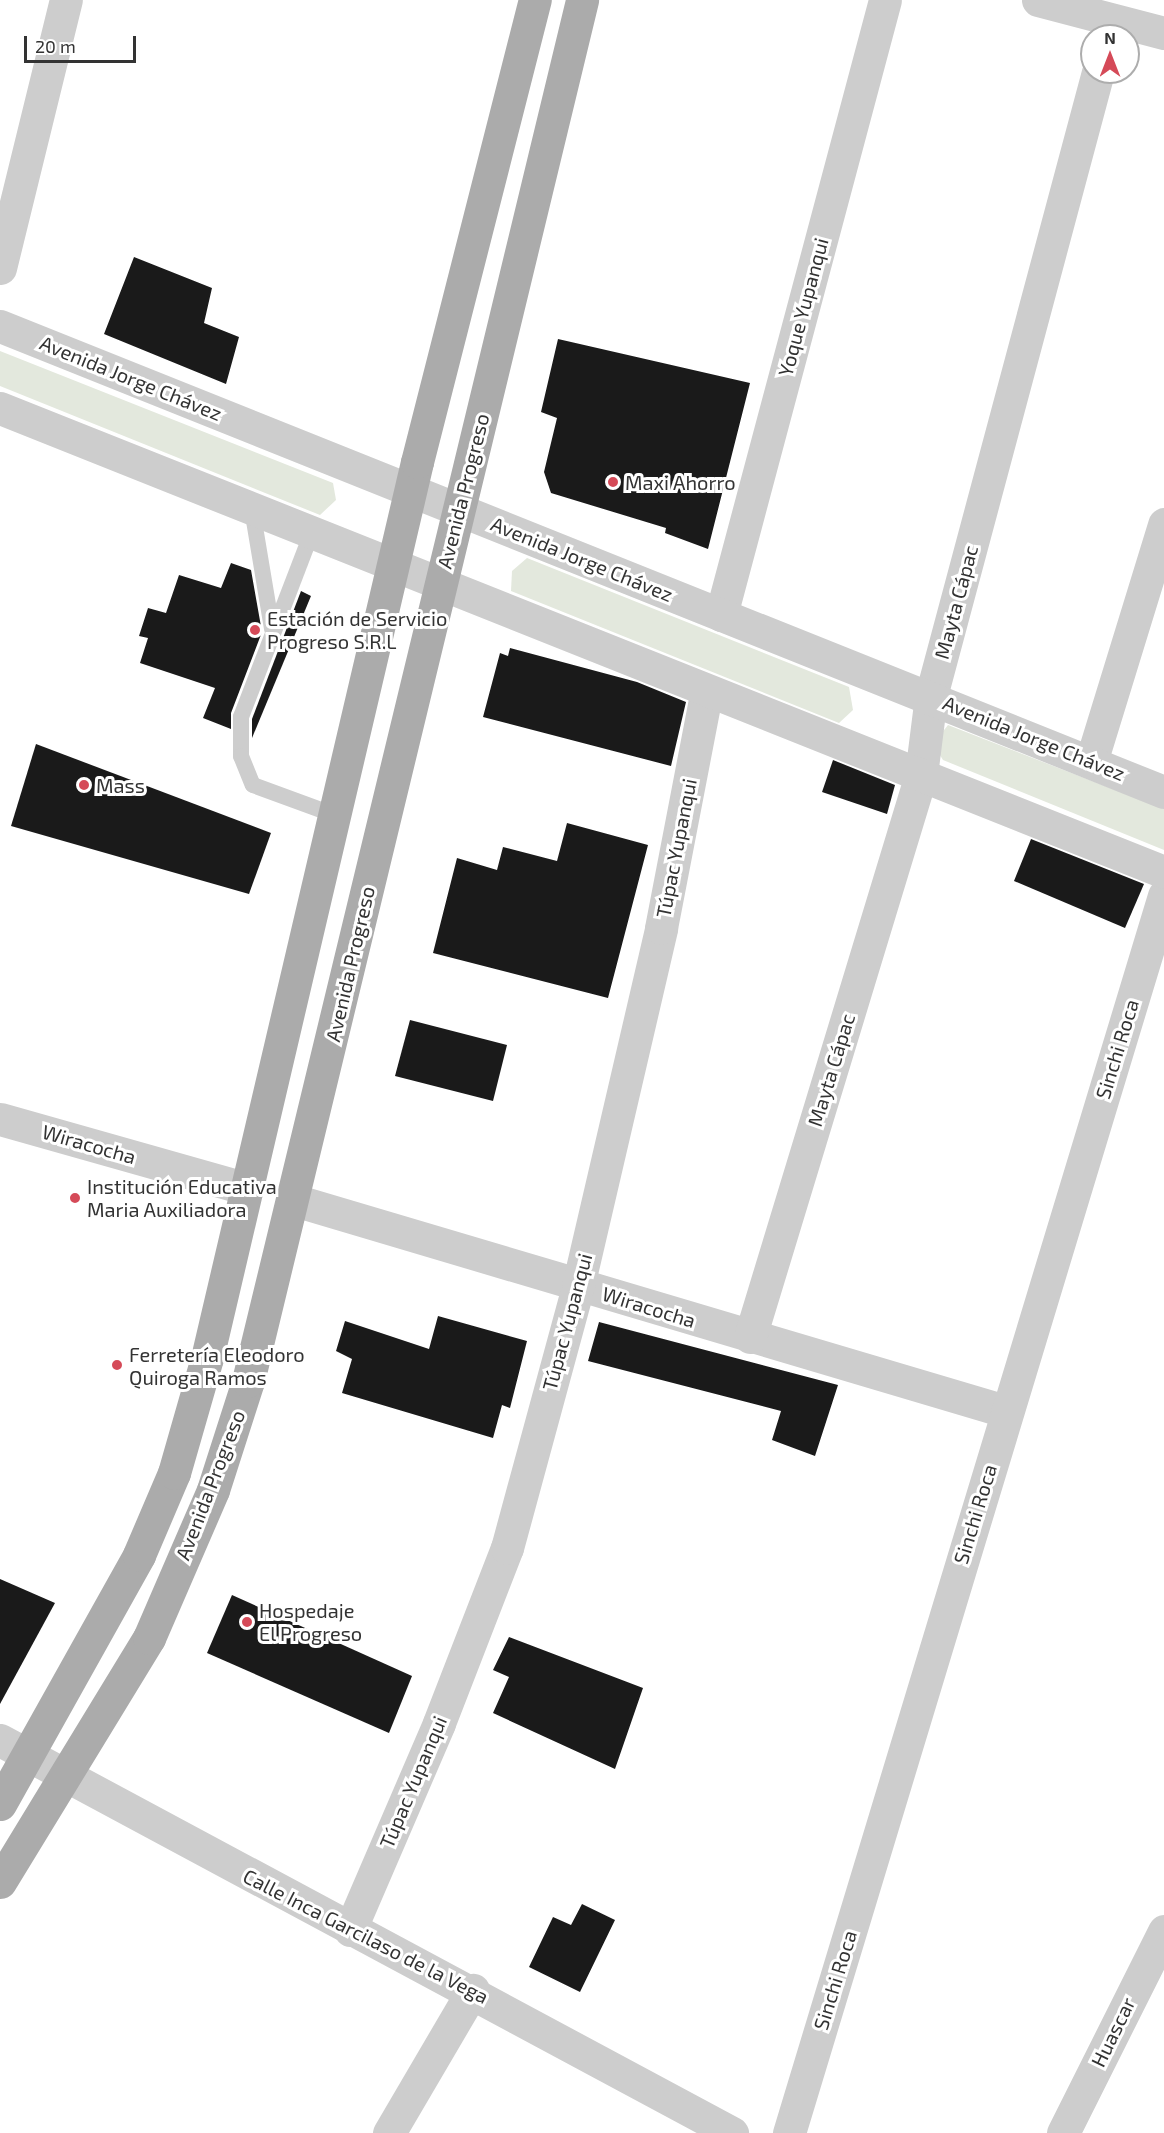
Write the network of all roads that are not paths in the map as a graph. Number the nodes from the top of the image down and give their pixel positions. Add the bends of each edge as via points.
1 (66, 0) edge
2 (535, 0) edge
3 (582, 0) edge
4 (885, 0) edge
5 (1038, 0) edge
6 (1113, 19) edge
7 (1164, 33) edge
8 (1095, 84) edge
9 (0, 268) edge
10 (0, 326) edge
11 (0, 408) edge
12 (411, 490) junction
13 (252, 509) junction
14 (459, 509) junction
15 (1164, 524) edge
16 (312, 532) junction
17 (394, 565) junction
18 (440, 585) junction
19 (721, 615) junction
20 (273, 630) junction
21 (707, 690) junction
22 (931, 696) junction
23 (1091, 762) junction
24 (921, 776) junction
25 (1164, 792) edge
26 (335, 815) junction
27 (1164, 872) edge
28 (1164, 896) edge
29 (0, 1119) edge
30 (247, 1189) junction
31 (294, 1200) junction
32 (578, 1286) junction
33 (750, 1337) junction
34 (1005, 1411) junction
35 (0, 1740) edge
36 (32, 1754) junction
37 (65, 1776) junction
38 (0, 1804) edge
39 (0, 1882) edge
40 (350, 1930) junction
41 (1164, 1931) edge
42 (1152, 1982) edge
43 (473, 1990) junction
44 (389, 2133) edge
45 (732, 2133) edge
46 (789, 2133) edge
47 (1063, 2133) edge

1 - 9 street
2 - 12 main road, Avenida Progreso
3 - 14 main road, Avenida Progreso
4 - 19 street, Yoque Yupanqui
5 - 6 street
6 - 7 street
8 - 22 street, Mayta Cápac
10 - 12 street, Avenida Jorge Chávez
11 - 13 street
12 - 14 street, Avenida Jorge Chávez
12 - 17 main road, Avenida Progreso
13 - 16 street
13 - 20 lane
14 - 18 main road, Avenida Progreso
14 - 19 street, Avenida Jorge Chávez
15 - 23 street
16 - 17 street
16 - 20 lane
17 - 18 street
17 - 26 main road, Avenida Progreso
18 - 21 street
18 - 31 main road, Avenida Progreso
19 - 22 street, Avenida Jorge Chávez
20 - 26 lane via 240,717 241,756 253,785
21 - 24 street
21 - 32 street, Túpac Yupanqui via 661,928
22 - 23 street, Avenida Jorge Chávez
22 - 24 street, Mayta Cápac
23 - 25 street, Avenida Jorge Chávez
24 - 27 street
24 - 33 street, Mayta Cápac
26 - 30 main road, Avenida Progreso
28 - 34 street, Sinchi Roca
29 - 30 street, Wiracocha
30 - 36 main road, Avenida Progreso via 174,1473 139,1556
31 - 32 street, Wiracocha
31 - 37 main road, Avenida Progreso via 248,1381 213,1490 149,1638
32 - 33 street, Wiracocha
32 - 40 street, Túpac Yupanqui via 507,1548 440,1723
33 - 34 street, Wiracocha
34 - 46 street, Sinchi Roca
35 - 36 street, Calle Inca Garcilaso de la Vega
36 - 37 street, Calle Inca Garcilaso de la Vega
36 - 38 main road, Avenida Progreso
37 - 39 main road, Avenida Progreso
37 - 40 street, Calle Inca Garcilaso de la Vega
40 - 43 street, Calle Inca Garcilaso de la Vega
41 - 42 street, Huascar
42 - 47 street, Huascar
43 - 44 street
43 - 45 street, Calle Inca Garcilaso de la Vega

